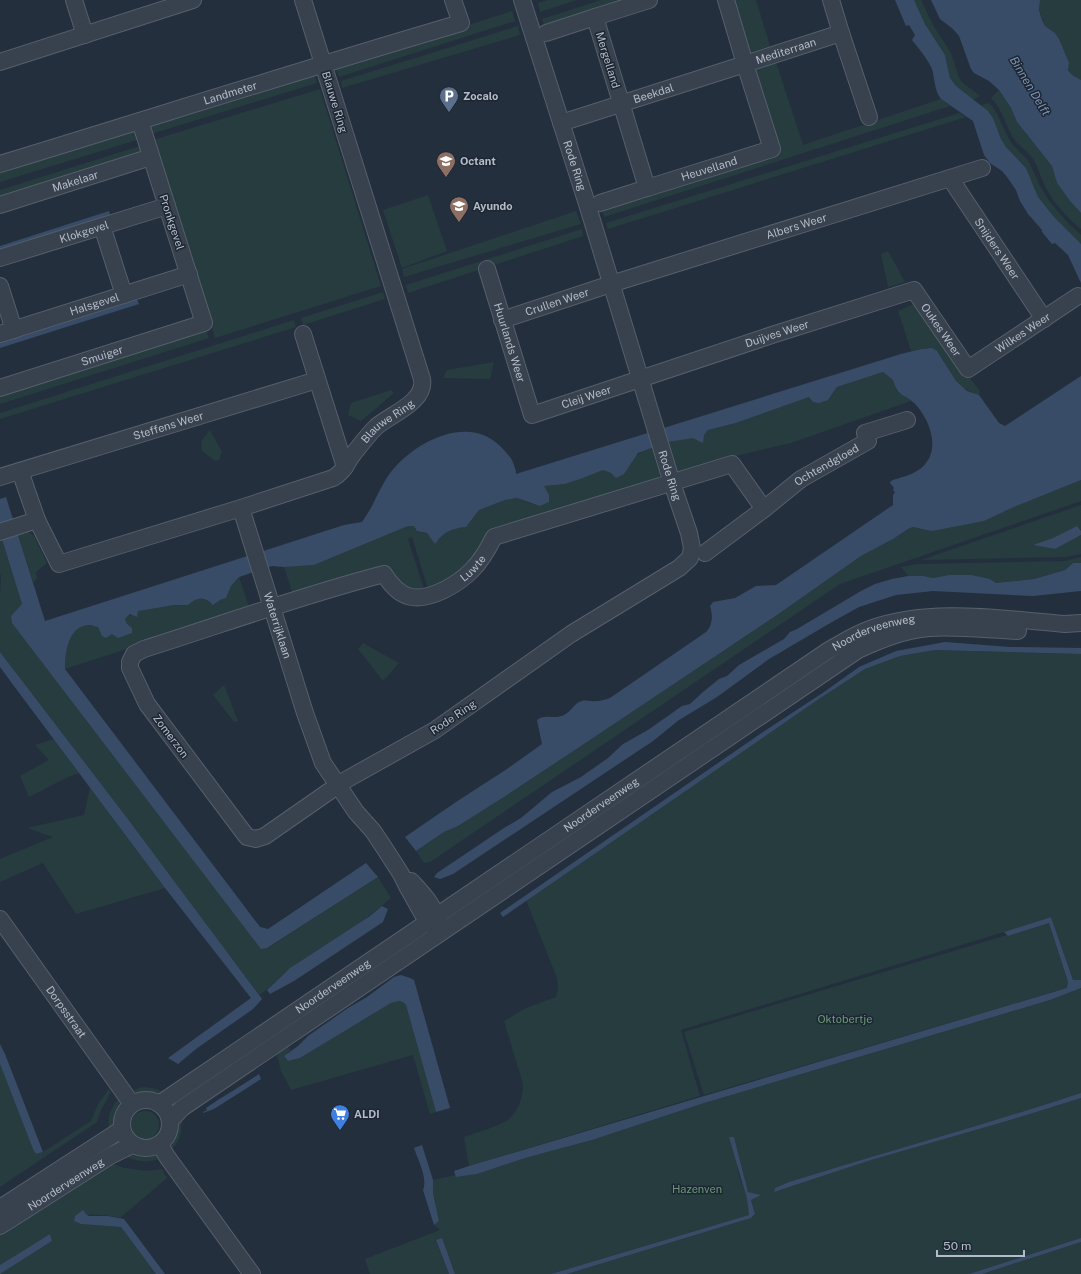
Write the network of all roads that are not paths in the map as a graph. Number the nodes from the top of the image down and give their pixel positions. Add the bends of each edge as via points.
1 (74, 0) edge
2 (303, 0) edge
3 (453, 0) edge
4 (649, 0) edge
5 (726, 0) edge
6 (831, 0) edge
7 (184, 1) edge
8 (525, 1) edge
9 (595, 17) junction
10 (546, 33) dead end
11 (841, 33) junction
12 (85, 35) junction
13 (0, 62) edge
14 (323, 63) junction
15 (746, 64) junction
16 (622, 103) junction
17 (869, 117) dead end
18 (140, 121) junction
19 (561, 123) junction
20 (772, 149) joint
21 (152, 156) junction
22 (0, 164) edge
23 (982, 168) dead end
24 (950, 178) junction
25 (647, 188) junction
26 (600, 203) dead end
27 (0, 205) edge
28 (167, 206) junction
29 (102, 226) junction
30 (0, 258) edge
31 (488, 270) dead end
32 (189, 274) junction
33 (611, 284) junction
34 (0, 286) edge
35 (914, 290) joint
36 (124, 295) junction
37 (1078, 296) dead end
38 (1044, 319) junction
39 (502, 320) junction
40 (204, 323) joint
41 (7, 332) edge
42 (303, 334) dead end
43 (968, 370) joint
44 (641, 379) junction
45 (317, 380) junction
46 (0, 388) edge
47 (532, 415) joint
48 (907, 420) dead end
49 (345, 467) junction
50 (20, 471) junction
51 (0, 477) edge
52 (672, 483) junction
53 (241, 508) junction
54 (764, 509) junction
55 (30, 522) junction
56 (0, 532) edge
57 (705, 553) dead end
58 (273, 607) junction
59 (1081, 623) edge
60 (1081, 631) edge
61 (341, 783) junction
62 (432, 918) junction
63 (0, 919) edge
64 (441, 932) junction
65 (132, 1104) junction
66 (159, 1104) junction
67 (170, 1121) junction
68 (122, 1129) junction
69 (159, 1144) junction
70 (132, 1145) junction
71 (0, 1208) edge
72 (0, 1226) edge
73 (252, 1274) edge

1 - 12 street
2 - 14 street, Blauwe Ring
3 - 14 street, Landmeter via 461,23
4 - 9 street, Mergelland
5 - 15 street
6 - 11 street
7 - 12 street
8 - 19 street, Rode Ring
9 - 10 street, Mergelland
9 - 16 street, Mergelland
11 - 15 street, Mediterraan
11 - 17 street
12 - 13 street
14 - 18 street, Landmeter
14 - 49 street, Blauwe Ring via 423,385 418,397 386,419 368,436
15 - 16 street, Beekdal
15 - 20 street, Mediterraan
16 - 19 street, Beekdal
16 - 25 street
18 - 21 street, Pronkgevel
18 - 22 street, Landmeter
19 - 33 street, Rode Ring
20 - 25 street, Heuvelland
21 - 27 street, Makelaar
21 - 28 street, Pronkgevel
23 - 24 street, Albers Weer
24 - 33 street, Albers Weer
24 - 38 street, Snijders Weer
25 - 26 street, Heuvelland
28 - 29 street, Klokgevel
28 - 32 street, Pronkgevel
29 - 30 street, Klokgevel
29 - 36 street
31 - 39 street, Huurlands Weer
32 - 36 street, Halsgevel
32 - 40 street, Pronkgevel
33 - 39 street, Crullen Weer
33 - 44 street, Rode Ring
34 - 41 street
35 - 43 street, Oukes Weer
35 - 44 street, Duijves Weer
36 - 41 street, Halsgevel
37 - 38 street, Wilkes Weer
38 - 43 street, Wilkes Weer
39 - 47 street, Huurlands Weer
40 - 46 street, Smuiger
42 - 45 street
44 - 47 street, Cleij Weer
44 - 52 street, Rode Ring
45 - 49 street
45 - 50 street, Steffens Weer
48 - 54 street, Ochtendgloed via 865,433 868,441 801,479
49 - 53 street, Blauwe Ring via 333,478
50 - 51 street, Steffens Weer
50 - 55 street
52 - 54 street via 732,464
52 - 58 street, Luwte via 494,537 482,559 471,571 448,588 424,598 400,593 384,574
52 - 61 street, Rode Ring via 692,548 690,558 679,568 571,634 435,730
53 - 55 street, Blauwe Ring via 59,564
53 - 58 street, Waterrijklaan
54 - 57 street, Ochtendgloed
55 - 56 street
58 - 61 street, Waterrijklaan via 315,743
58 - 61 street, Zomerzon via 144,649 134,654 130,668 147,704 247,837 256,839 265,836
59 - 62 street, Noorderveenweg via 949,617 902,620 870,629 829,650
60 - 64 street, Noorderveenweg via 928,628 885,638 858,650
61 - 62 street, Waterrijklaan via 364,812 373,831 398,869 427,899
62 - 64 street, Waterrijklaan
62 - 66 street, Noorderveenweg
63 - 65 street, Dorpsstraat
64 - 67 street, Noorderveenweg via 182,1108
65 - 66 street via 150,1100
65 - 68 street via 124,1115
66 - 67 street via 164,1108
67 - 69 street via 166,1138
68 - 70 street
68 - 71 street, Noorderveenweg
69 - 70 street via 151,1148
69 - 73 street
70 - 72 street, Noorderveenweg via 110,1156

